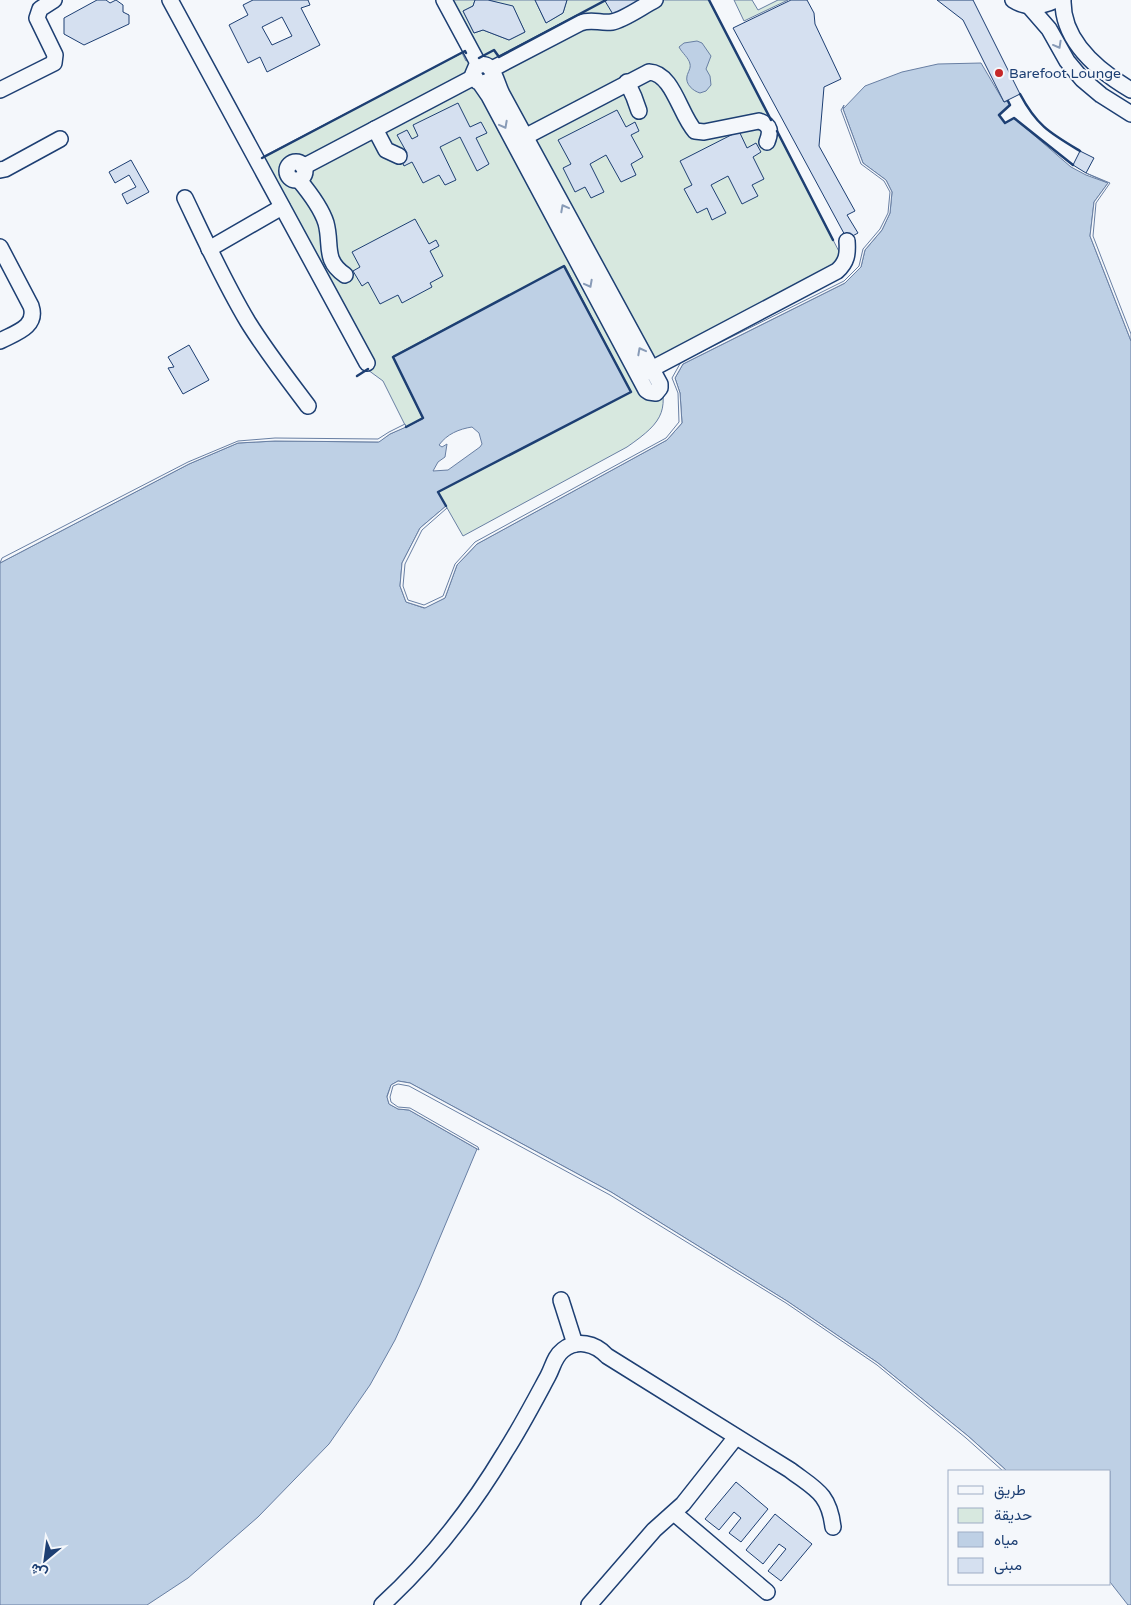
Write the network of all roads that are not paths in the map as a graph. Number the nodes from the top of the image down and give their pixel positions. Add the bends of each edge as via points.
1 (54, 0) edge
2 (170, 0) edge
3 (444, 0) edge
4 (655, 0) edge
5 (1013, 0) edge
6 (1056, 0) edge
7 (1063, 0) edge
8 (1029, 6) junction
9 (484, 74) junction
10 (627, 82) junction
11 (0, 90) edge
12 (1131, 90) edge
13 (639, 111) dead end
14 (1130, 115) edge
15 (375, 129) junction
16 (60, 139) dead end
17 (520, 140) junction
18 (767, 142) dead end
19 (399, 156) dead end
20 (0, 170) edge
21 (185, 198) dead end
22 (282, 207) junction
23 (847, 241) dead end
24 (0, 247) edge
25 (209, 249) junction
26 (345, 275) dead end
27 (0, 341) edge
28 (367, 363) dead end
29 (308, 406) dead end
30 (561, 1300) dead end
31 (575, 1344) junction
32 (607, 1356) junction
33 (550, 1372) junction
34 (736, 1437) junction
35 (674, 1513) junction
36 (832, 1527) dead end
37 (767, 1592) dead end
38 (382, 1605) edge
39 (589, 1605) edge

1 - 11 street via 40,9 37,18 56,58 54,63
2 - 22 street
3 - 9 street
4 - 9 street via 616,21 580,23
5 - 8 street
6 - 8 street
7 - 12 street via 1066,20 1081,50 1106,75
8 -> 14 street via 1049,29 1067,61 1082,79
9 - 15 street
9 - 17 street via 499,89
10 - 13 street
10 - 17 street
10 - 18 street via 649,72 660,74 695,131 759,121 770,129
15 - 19 street via 386,150
15 - 26 street via 301,173 325,221 331,258
16 - 20 street
17 - 23 street via 645,372 837,271 848,255
21 - 25 street
22 - 25 street
22 - 28 street
24 - 27 street via 33,315 26,328
25 - 29 street via 258,338
30 - 31 street
31 - 32 street via 589,1344
31 - 33 street via 556,1357
32 - 33 street via 592,1352 576,1354
32 - 34 street
33 - 38 street via 505,1453 479,1492 421,1565
34 - 35 street
34 - 36 street via 790,1470 821,1494 829,1506
35 - 37 street
35 - 39 street via 654,1530

